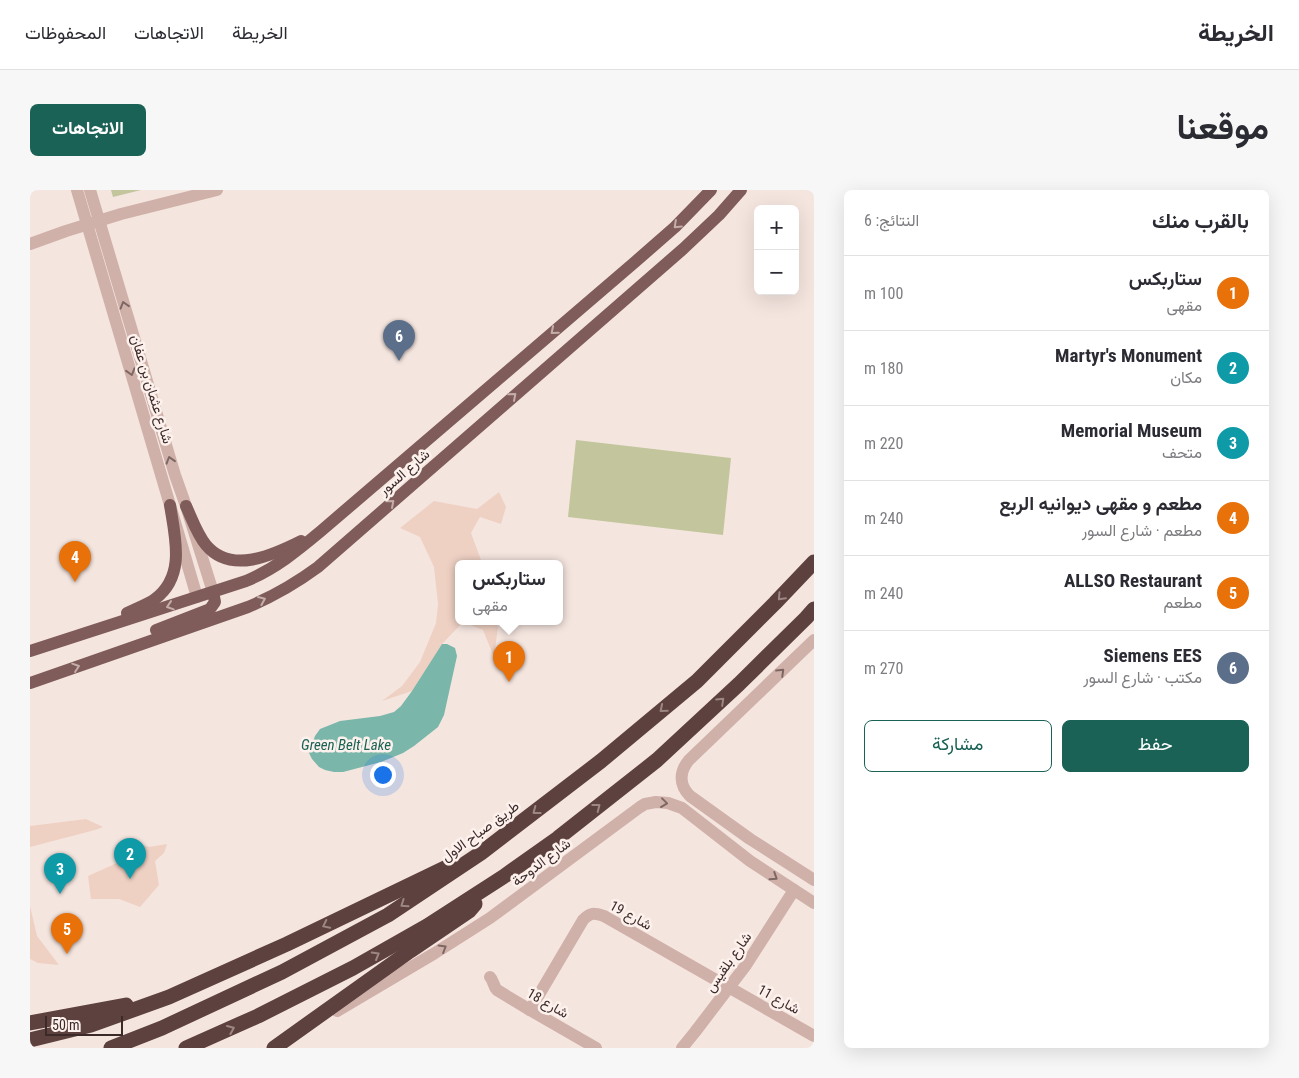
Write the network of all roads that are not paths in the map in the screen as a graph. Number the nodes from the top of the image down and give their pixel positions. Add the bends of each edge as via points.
1 (77, 190) edge
2 (90, 190) edge
3 (217, 190) edge
4 (711, 190) edge
5 (741, 190) edge
6 (93, 223) junction
7 (30, 244) edge
8 (170, 505) junction
9 (186, 506) junction
10 (321, 531) junction
11 (814, 562) edge
12 (213, 592) junction
13 (196, 597) junction
14 (205, 611) junction
15 (229, 613) junction
16 (811, 613) edge
17 (82, 634) junction
18 (814, 640) edge
19 (124, 650) junction
20 (30, 651) edge
21 (30, 683) edge
22 (750, 839) junction
23 (736, 850) junction
24 (481, 853) junction
25 (503, 877) junction
26 (814, 880) edge
27 (794, 890) junction
28 (814, 903) edge
29 (490, 978) dead end
30 (729, 988) junction
31 (169, 997) junction
32 (530, 1010) junction
33 (30, 1023) edge
34 (814, 1036) edge
35 (30, 1040) edge
36 (277, 1046) edge
37 (112, 1048) edge
38 (186, 1048) edge
39 (596, 1048) edge
40 (682, 1048) edge

1 - 6 street, شارع عثمان بن عفان
2 - 6 street, شارع عثمان بن عفان
3 - 6 street
4 -> 10 main road, شارع السور via 635,262
15 -> 5 main road, شارع السور via 280,592 318,568 683,249 720,215
6 - 7 street
6 -> 8 street, شارع عثمان بن عفان
9 -> 6 street, شارع عثمان بن عفان
8 - 13 street, شارع عثمان بن عفان
8 - 17 main road via 177,551 169,583 150,602
9 - 10 main road via 207,546 231,559 249,561 262,558
9 - 12 street, شارع عثمان بن عفان
10 - 12 main road, شارع السور via 260,576
11 -> 24 highway, طريق صباح الاول via 697,681 602,761
12 - 13 main road, شارع السور
12 - 14 main road via 214,603
13 - 14 main road
13 -> 17 main road, شارع السور
14 - 15 main road via 216,615
14 - 19 main road via 156,630
15 - 19 main road, شارع السور
25 -> 16 highway via 657,760
17 - 20 main road, شارع السور
22 -> 18 street via 686,791 682,784 682,770
21 -> 19 main road, شارع السور
22 - 23 street via 741,837 737,840
22 - 26 street
23 -> 27 street, شارع الدوحة
36 -> 23 street, شارع الدوحة via 490,918 645,804 662,802 682,808
24 -> 31 highway via 436,871
24 -> 37 highway, طريق صباح الاول via 388,915 282,972
25 - 36 highway via 469,911
38 -> 25 highway via 353,968
27 - 28 street, شارع الدوحة
27 - 30 street, شارع بلقيس
29 - 32 street, شارع 18 via 497,990
30 - 32 street, شارع 19 via 596,913 583,920
30 - 34 street, شارع 11
30 - 40 street, شارع بلقيس
31 - 33 highway
31 - 35 highway via 90,1025
32 - 39 street, شارع 18

